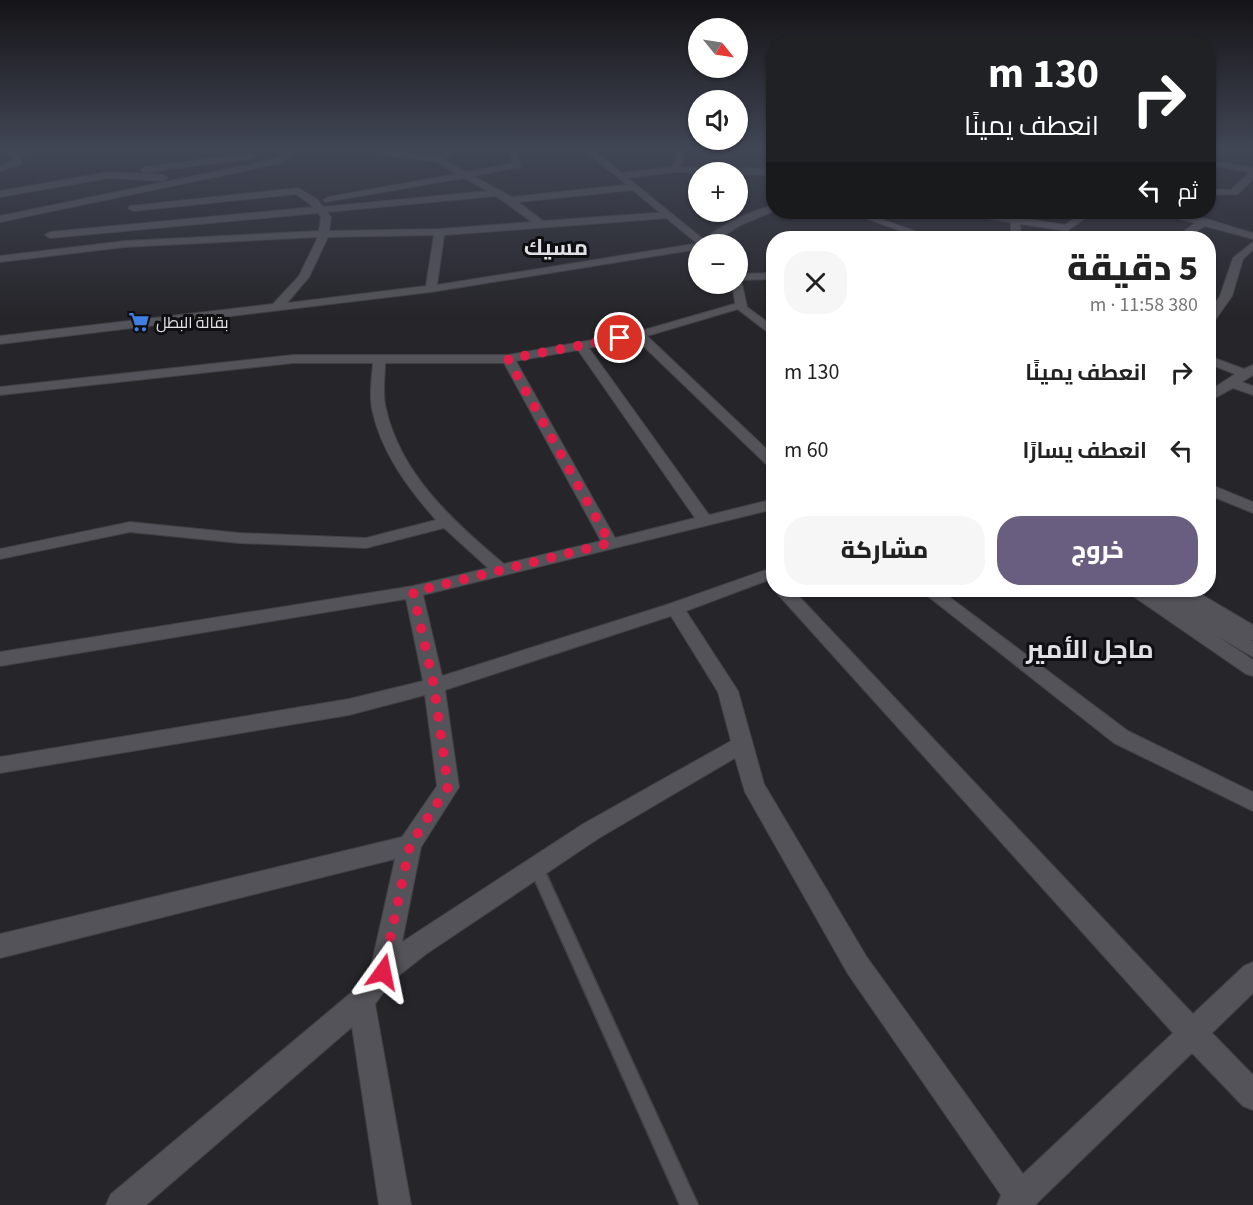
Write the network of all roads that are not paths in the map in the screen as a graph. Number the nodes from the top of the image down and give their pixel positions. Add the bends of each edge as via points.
1 (90, 204) edge
2 (128, 204) edge
3 (170, 204) edge
4 (317, 204) edge
5 (389, 204) edge
6 (515, 204) edge
7 (656, 204) edge
8 (133, 208) junction
9 (766, 210) edge
10 (322, 211) junction
11 (669, 215) junction
12 (0, 219) edge
13 (873, 219) edge
14 (1031, 219) edge
15 (1079, 219) edge
16 (1196, 219) edge
17 (51, 221) junction
18 (1205, 221) junction
19 (541, 225) junction
20 (136, 226) junction
21 (909, 231) edge
22 (1190, 231) edge
23 (439, 232) junction
24 (324, 234) junction
25 (693, 234) edge
26 (718, 234) edge
27 (1253, 237) edge
28 (125, 244) junction
29 (1253, 245) edge
30 (688, 248) edge
31 (49, 253) junction
32 (0, 259) edge
33 (766, 276) edge
34 (748, 277) edge
35 (431, 289) junction
36 (739, 294) edge
37 (741, 305) junction
38 (276, 308) junction
39 (1216, 311) edge
40 (766, 327) edge
41 (639, 334) junction
42 (0, 340) edge
43 (581, 345) junction
44 (380, 359) junction
45 (508, 359) junction
46 (1216, 362) edge
47 (1249, 371) edge
48 (1233, 383) junction
49 (0, 391) edge
50 (1253, 391) edge
51 (1216, 393) edge
52 (766, 456) edge
53 (1216, 492) edge
54 (766, 506) edge
55 (1253, 508) edge
56 (705, 520) junction
57 (445, 523) junction
58 (610, 543) junction
59 (0, 554) edge
60 (500, 570) junction
61 (766, 582) edge
62 (413, 592) junction
63 (792, 597) edge
64 (938, 597) edge
65 (1146, 597) edge
66 (1170, 597) edge
67 (1193, 597) edge
68 (675, 609) junction
69 (1253, 634) edge
70 (1253, 650) edge
71 (0, 659) edge
72 (1253, 669) edge
73 (434, 686) junction
74 (742, 744) junction
75 (0, 765) edge
76 (1253, 802) edge
77 (410, 845) junction
78 (536, 867) junction
79 (0, 946) edge
80 (383, 972) junction
81 (1253, 975) edge
82 (361, 1001) junction
83 (1193, 1034) junction
84 (1253, 1096) edge
85 (1017, 1201) edge
86 (122, 1205) edge
87 (395, 1205) edge
88 (689, 1205) edge

1 - 17 street
2 - 8 street
3 - 8 street
4 - 10 street
5 - 10 street
6 - 19 street
7 - 11 street
8 - 20 street
9 - 26 street
10 - 20 street
10 - 24 street via 326,217
11 - 19 street
11 - 25 street
12 - 17 street
13 - 21 street
14 - 15 street via 1067,228
16 - 18 street
17 - 20 street
17 - 31 street
18 - 22 street
18 - 27 street
19 - 23 street
20 - 28 street
23 - 24 street
23 - 35 street
24 - 28 street
24 - 38 street via 304,277
28 - 31 street
29 - 39 street via 1238,258 1226,296
30 - 35 street
31 - 32 street
33 - 34 street
35 - 38 street
36 - 37 street
37 - 40 street
37 - 41 street
38 - 42 street
41 - 43 street
41 - 52 street
43 - 45 street
43 - 56 street
44 - 45 street
44 - 49 street via 292,359
44 - 57 street via 379,408 399,464
45 - 58 street
46 - 47 street
47 - 48 street
48 - 50 street
48 - 51 street
53 - 55 street
54 - 56 street
56 - 58 street
57 - 59 street via 366,543 239,538 130,527
57 - 60 street
58 - 60 street
60 - 62 street
61 - 68 street
62 - 71 street
62 - 73 street
63 - 83 street
64 - 76 street via 1121,736
65 - 72 street
66 - 70 street
67 - 69 street
68 - 73 street
68 - 74 street via 729,691
73 - 75 street via 349,707
73 - 77 street via 448,787
74 - 78 street
74 - 85 street via 753,786 857,964
77 - 79 street
77 - 80 street
78 - 80 street
78 - 88 lane
80 - 82 street
81 - 83 street
82 - 86 street
82 - 87 street
83 - 84 street
83 - 85 street

